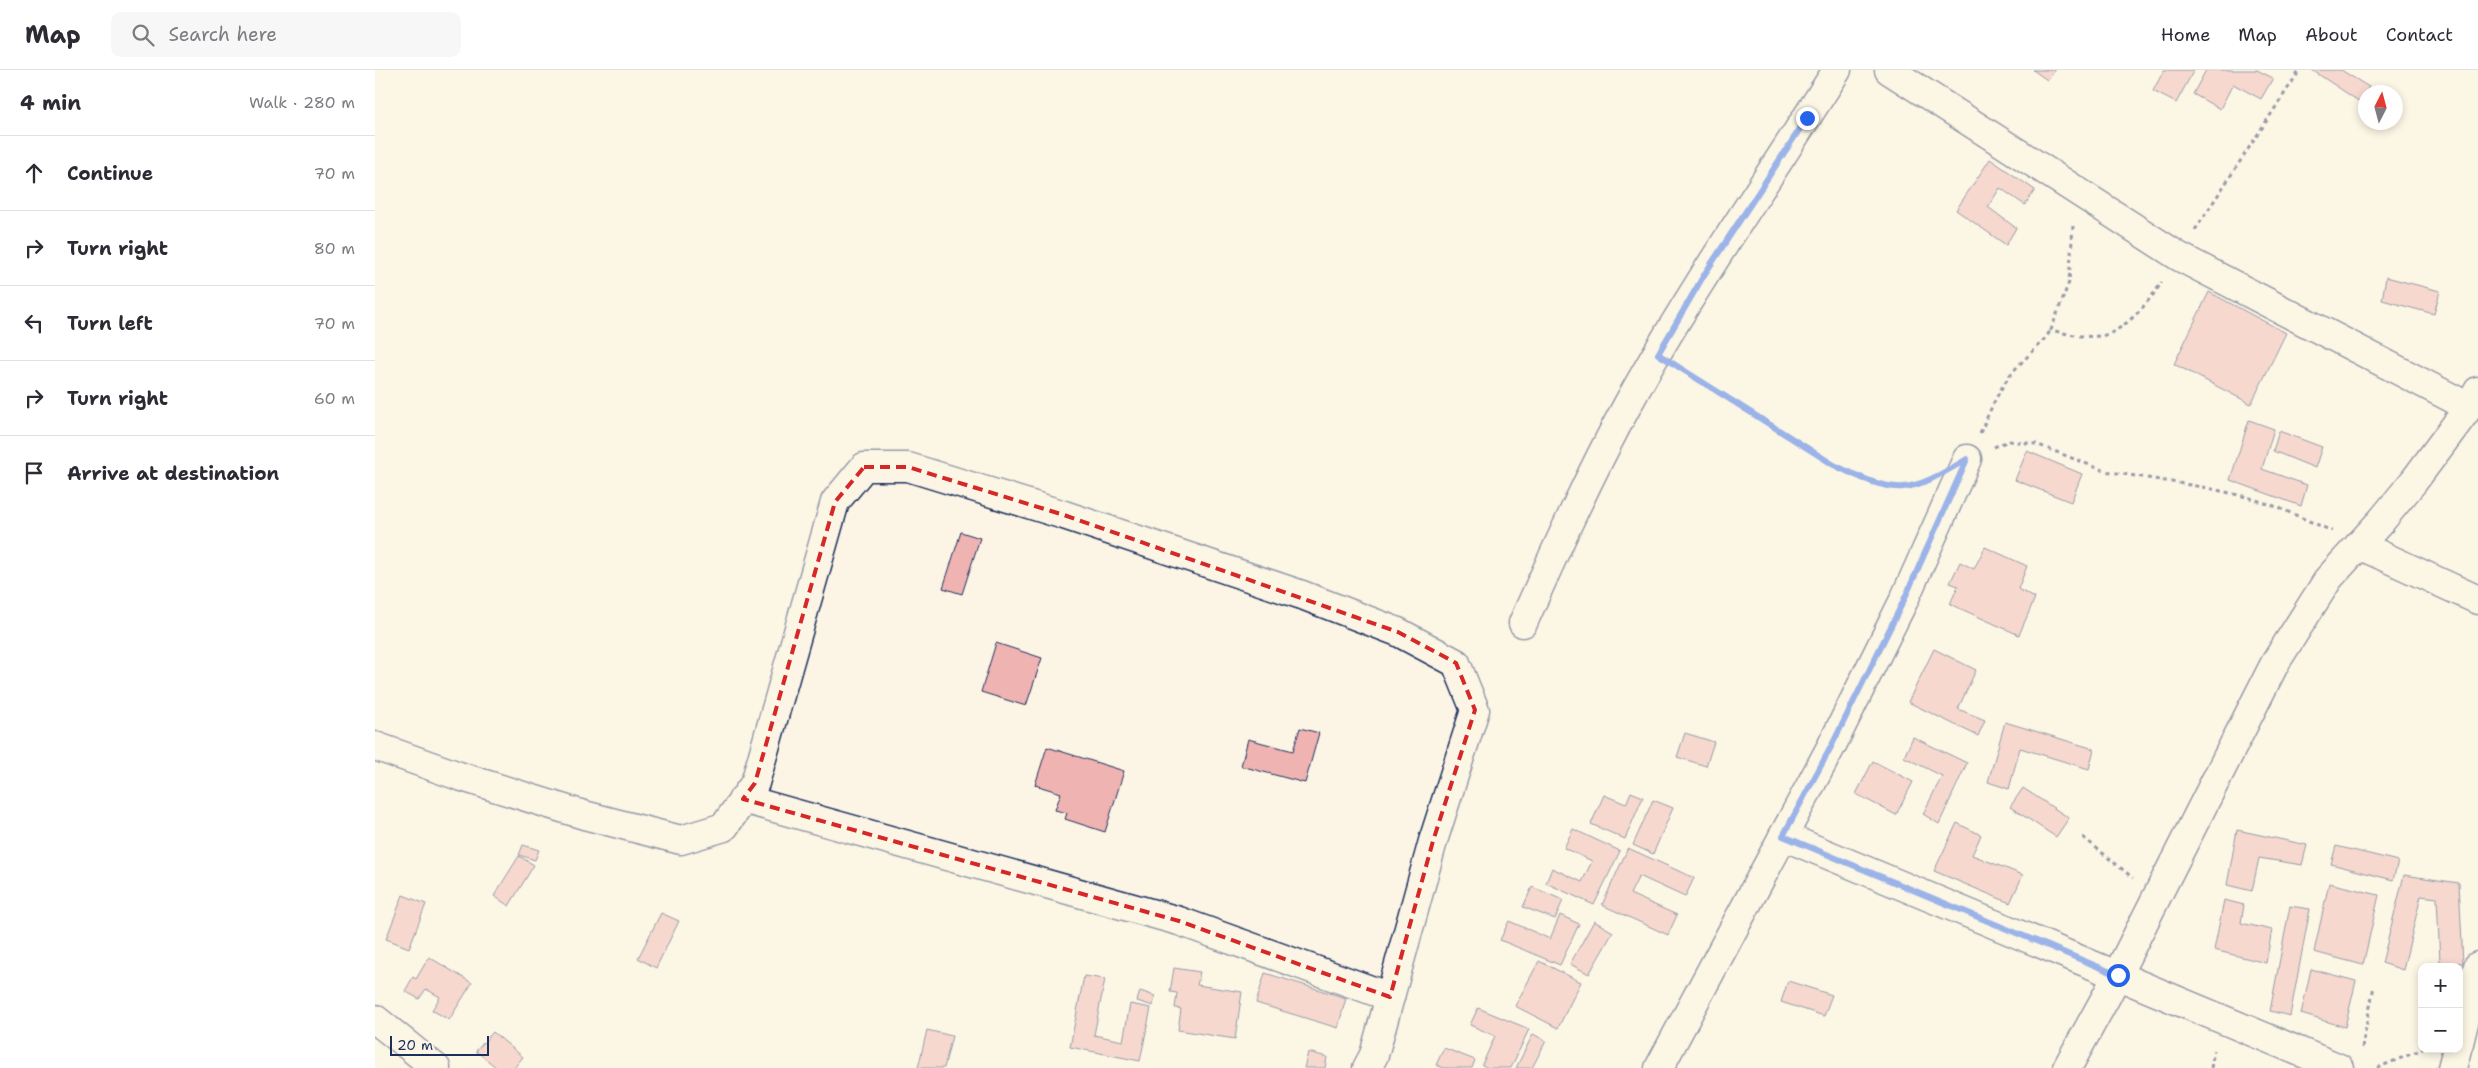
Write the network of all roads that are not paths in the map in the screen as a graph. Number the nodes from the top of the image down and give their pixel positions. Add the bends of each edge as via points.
1 (1837, 70) edge
2 (1889, 70) edge
3 (2474, 399) edge
4 (1967, 459) road end
5 (2359, 545) junction
6 (2478, 600) edge
7 (1523, 623) dead end
8 (375, 746) edge
9 (743, 799) junction
10 (1783, 836) junction
11 (2478, 966) edge
12 (2118, 975) junction
13 (1390, 997) junction
14 (375, 1019) edge
15 (2463, 1027) edge
16 (2456, 1053) edge
17 (436, 1068) edge
18 (1367, 1068) edge
19 (1659, 1068) edge
20 (2067, 1068) edge
21 (2339, 1068) edge
22 (2452, 1068) edge

1 - 7 street via 1704,275 1658,354 1581,494
2 - 3 street via 2178,256
3 - 5 street via 2414,481
4 - 10 street via 1903,602
5 - 6 street
5 - 12 street via 2329,578 2275,663
8 - 9 street via 584,815 681,840 724,827
9 - 13 street via 1179,921
9 - 13 street via 755,783 835,502 864,467 909,467 1064,514 1302,595 1398,632 1456,663 1475,710 1433,841
10 - 12 street
10 - 19 street
11 - 15 street
12 - 20 street
12 - 21 street
13 - 18 street
14 - 17 street
16 - 22 street

